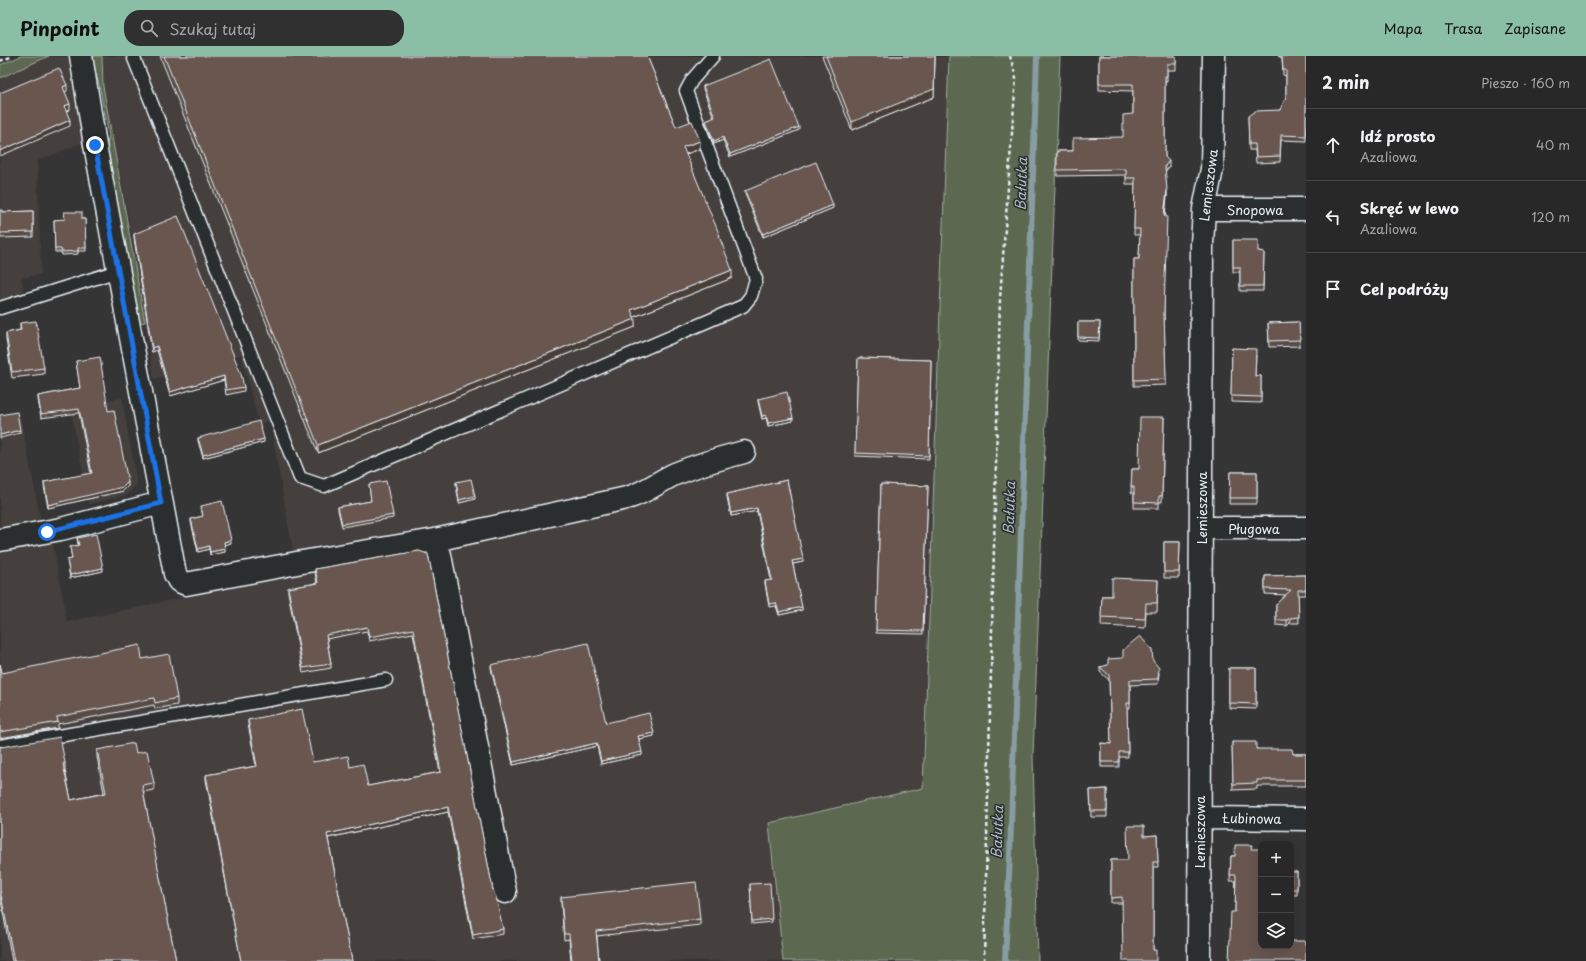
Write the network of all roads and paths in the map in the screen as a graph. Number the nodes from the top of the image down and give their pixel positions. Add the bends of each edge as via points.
1 (13, 56) edge
2 (81, 56) edge
3 (133, 56) edge
4 (713, 56) edge
5 (1010, 56) edge
6 (1214, 56) edge
7 (0, 61) edge
8 (1204, 209) junction
9 (1306, 210) edge
10 (118, 271) junction
11 (0, 308) edge
12 (744, 452) dead end
13 (161, 503) junction
14 (1201, 528) junction
15 (1306, 528) edge
16 (0, 540) edge
17 (435, 540) junction
18 (386, 680) dead end
19 (0, 746) edge
20 (1199, 818) junction
21 (1306, 819) edge
22 (505, 892) dead end
23 (984, 961) edge
24 (1199, 961) edge

1 - 7 path
2 - 10 street
3 - 4 lane via 300,478 324,486 743,306 751,296 756,278 686,91
5 - 23 path via 1016,77 1000,298
6 - 8 street, Lemieszowa via 1212,169
8 - 9 street, Snopowa
8 - 14 street, Lemieszowa
10 - 11 lane
10 - 13 street
12 - 17 street via 674,475 639,495
13 - 16 street via 60,529
13 - 17 street via 175,574 186,584
14 - 15 street, Pługowa
14 - 20 street, Lemieszowa
17 - 22 street
18 - 19 lane
20 - 21 street, Łubinowa
20 - 24 street, Lemieszowa

